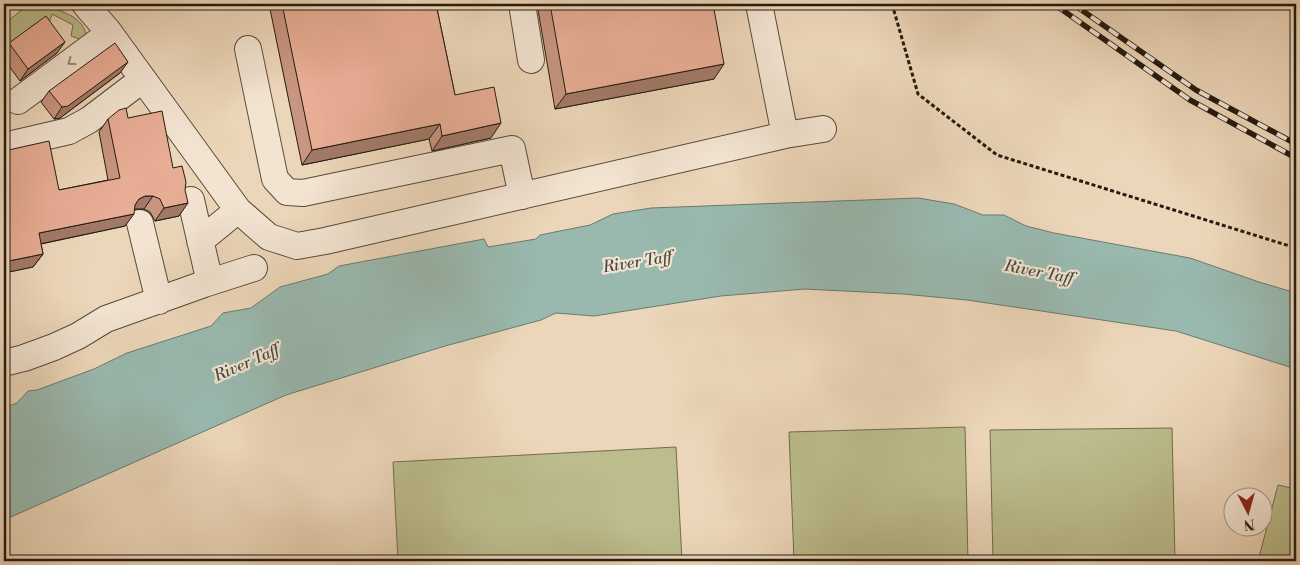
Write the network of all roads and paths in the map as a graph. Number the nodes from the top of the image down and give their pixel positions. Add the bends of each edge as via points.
1 (85, 4) edge
2 (522, 4) edge
3 (759, 4) edge
4 (892, 4) edge
5 (108, 31) junction
6 (248, 49) dead end
7 (531, 60) dead end
8 (143, 79) junction
9 (11, 104) edge
10 (823, 129) dead end
11 (785, 136) junction
12 (40, 139) junction
13 (4, 146) edge
14 (522, 196) junction
15 (191, 200) dead end
16 (238, 210) junction
17 (140, 224) dead end
18 (200, 240) junction
19 (1296, 248) edge
20 (254, 268) dead end
21 (204, 284) junction
22 (159, 301) junction
23 (4, 363) edge

1 - 5 street
2 - 7 street
3 - 11 street
4 - 19 path via 918,94 997,155
5 - 8 street
5 -> 9 street via 99,41
6 - 14 street via 275,179 288,192 303,193 512,150
8 - 12 street via 89,120 69,131
8 - 16 street
9 - 12 street
10 - 11 street
11 - 14 street
12 - 13 street
14 - 16 street via 297,246 269,237
15 - 18 street
16 - 18 street
17 - 22 street
18 - 21 street via 208,274
20 - 21 street
21 - 22 street
22 - 23 street via 106,319 54,348

